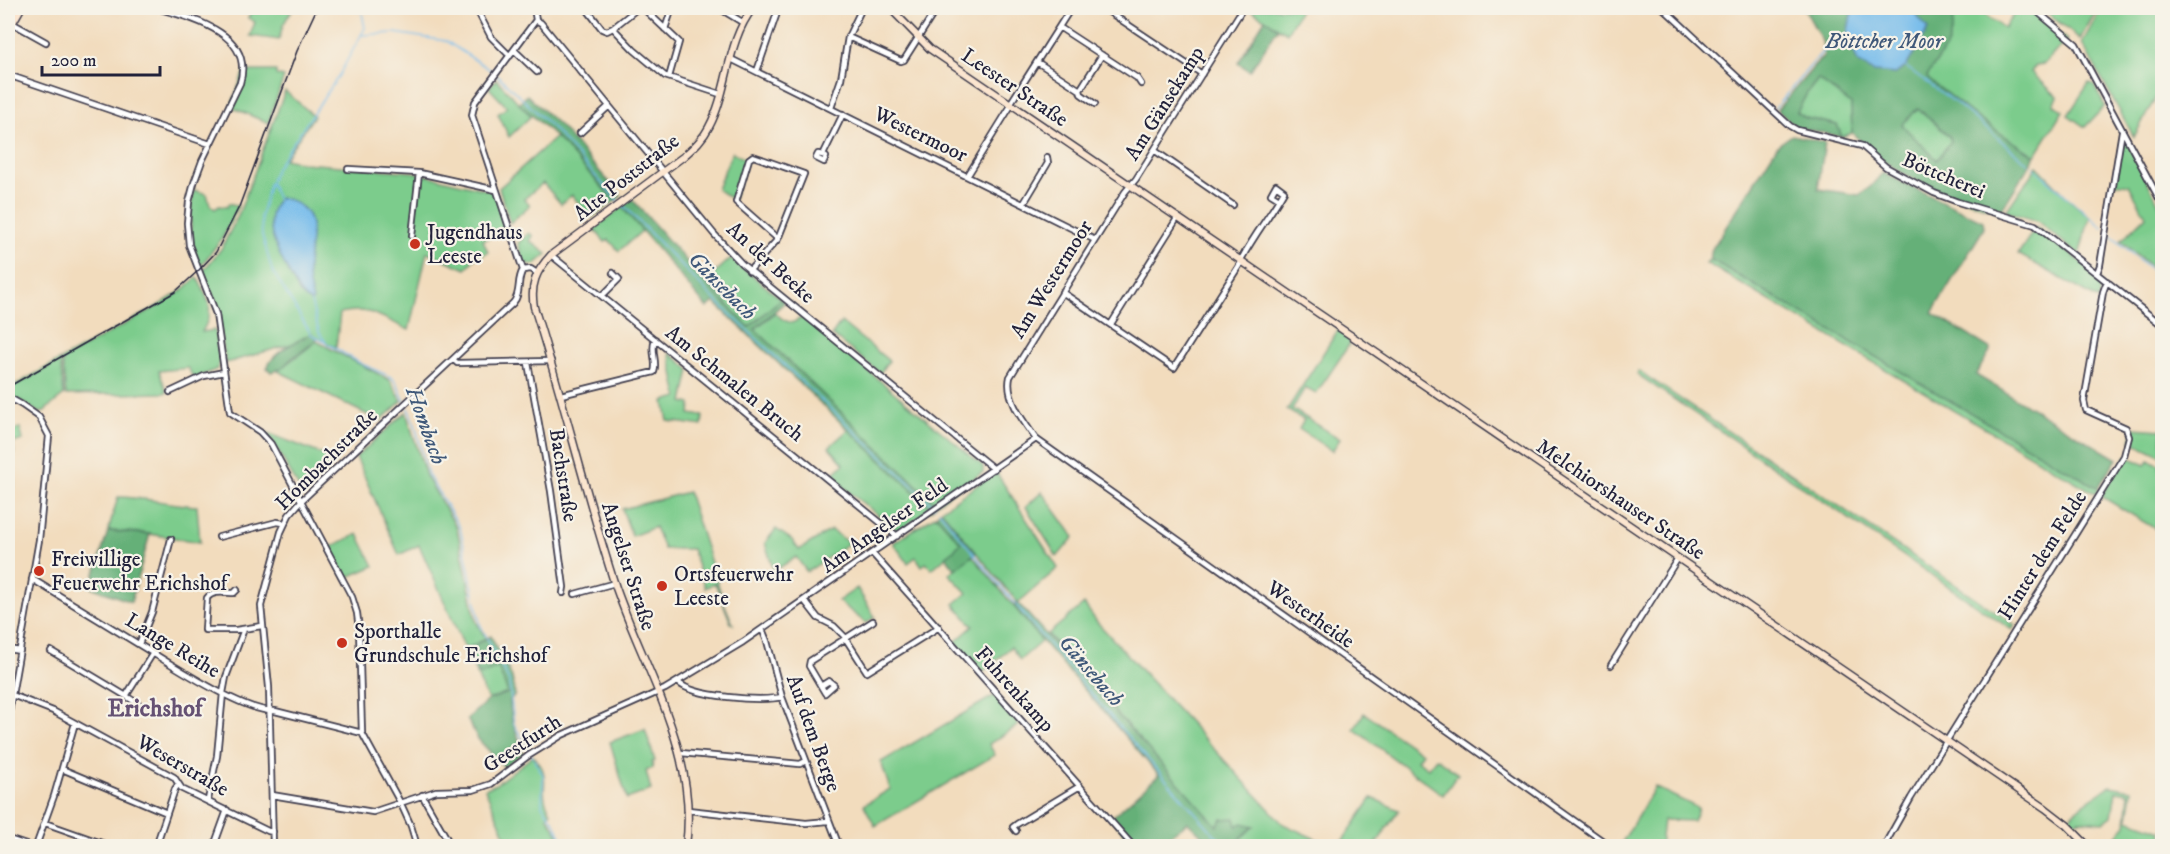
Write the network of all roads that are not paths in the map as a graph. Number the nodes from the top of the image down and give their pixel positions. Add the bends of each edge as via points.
1 (21, 8) edge
2 (157, 8) edge
3 (476, 8) edge
4 (534, 8) edge
5 (586, 8) edge
6 (638, 8) edge
7 (643, 8) edge
8 (672, 8) edge
9 (720, 8) edge
10 (753, 8) edge
11 (862, 8) edge
12 (890, 8) edge
13 (937, 8) edge
14 (1071, 8) edge
15 (1103, 8) edge
16 (1243, 8) edge
17 (1663, 8) edge
18 (2033, 8) edge
19 (777, 13) dead end
20 (536, 20) junction
21 (742, 22) junction
22 (12, 23) junction
23 (1059, 27) junction
24 (613, 28) junction
25 (665, 29) junction
26 (8, 31) edge
27 (848, 37) junction
28 (918, 38) junction
29 (46, 42) dead end
30 (514, 50) junction
31 (1102, 55) junction
32 (510, 56) junction
33 (731, 58) junction
34 (1037, 62) junction
35 (757, 71) junction
36 (537, 72) dead end
37 (1202, 74) junction
38 (8, 75) edge
39 (669, 77) junction
40 (1141, 84) dead end
41 (1080, 90) junction
42 (720, 94) junction
43 (1011, 104) junction
44 (1095, 104) dead end
45 (609, 106) junction
46 (831, 108) junction
47 (843, 114) junction
48 (2122, 130) junction
49 (580, 133) dead end
50 (210, 144) junction
51 (1154, 150) junction
52 (823, 155) dead end
53 (1047, 157) dead end
54 (348, 169) dead end
55 (663, 171) junction
56 (419, 173) junction
57 (969, 176) junction
58 (1130, 185) junction
59 (496, 190) junction
60 (1279, 199) dead end
61 (1024, 203) junction
62 (2163, 204) edge
63 (1233, 205) dead end
64 (1178, 217) junction
65 (412, 236) dead end
66 (778, 239) junction
67 (1095, 240) junction
68 (552, 255) junction
69 (1240, 260) junction
70 (523, 270) junction
71 (749, 271) junction
72 (537, 273) junction
73 (613, 273) dead end
74 (2097, 273) junction
75 (2107, 281) junction
76 (1062, 292) junction
77 (532, 296) joint
78 (602, 296) junction
79 (1111, 324) junction
80 (2163, 325) edge
81 (655, 339) junction
82 (453, 359) junction
83 (551, 361) junction
84 (528, 363) junction
85 (224, 372) junction
86 (170, 392) dead end
87 (1009, 394) joint
88 (561, 395) junction
89 (8, 397) edge
90 (1036, 439) junction
91 (994, 469) junction
92 (302, 500) junction
93 (284, 523) junction
94 (897, 536) junction
95 (219, 537) dead end
96 (171, 538) dead end
97 (873, 553) junction
98 (1678, 558) junction
99 (32, 579) junction
100 (615, 583) junction
101 (237, 590) dead end
102 (563, 593) dead end
103 (575, 594) dead end
104 (804, 600) junction
105 (873, 621) dead end
106 (262, 626) junction
107 (939, 627) junction
108 (244, 629) junction
109 (762, 629) junction
110 (846, 639) junction
111 (139, 644) junction
112 (8, 649) edge
113 (20, 651) junction
114 (51, 651) dead end
115 (153, 652) junction
116 (1611, 665) dead end
117 (678, 682) junction
118 (821, 686) dead end
119 (657, 692) junction
120 (223, 693) junction
121 (12, 694) junction
122 (126, 696) junction
123 (782, 698) junction
124 (140, 705) dead end
125 (270, 711) junction
126 (8, 718) edge
127 (75, 723) junction
128 (362, 733) junction
129 (1947, 741) junction
130 (681, 753) junction
131 (806, 761) junction
132 (62, 770) junction
133 (178, 785) junction
134 (1080, 786) junction
135 (272, 795) junction
136 (422, 795) junction
137 (208, 800) junction
138 (401, 804) junction
139 (227, 810) junction
140 (688, 810) junction
141 (166, 813) junction
142 (828, 821) junction
143 (45, 822) junction
144 (1016, 831) dead end
145 (273, 832) junction
146 (8, 839) edge
147 (315, 844) dead end
148 (2086, 845) edge
149 (29, 846) edge
150 (36, 846) edge
151 (110, 846) edge
152 (156, 846) edge
153 (214, 846) edge
154 (273, 846) edge
155 (324, 846) edge
156 (417, 846) edge
157 (451, 846) edge
158 (686, 846) edge
159 (839, 846) edge
160 (1133, 846) edge
161 (1610, 846) edge
162 (1884, 846) edge

1 - 22 street
2 - 50 street via 220,31 242,62 240,83
3 - 32 street via 491,37
4 - 20 street
5 - 24 street via 602,29
6 - 24 street
7 - 25 street
8 - 25 street
9 - 21 street
10 - 21 street, Alte Poststraße
11 - 27 street
12 - 28 street, Leester Straße
13 - 28 street
14 - 23 street
15 - 37 street
16 - 37 street, Am Gänsekamp
17 - 74 street, Böttcherei via 1797,130 1862,146 1887,168 1934,193 2035,225
18 - 48 street via 2076,44
19 - 35 street
20 - 30 street
20 - 45 street, An der Beeke
21 - 33 street, Alte Poststraße
22 - 26 street
22 - 29 street
23 - 31 street
23 - 34 street
24 - 39 street
25 - 39 street via 679,42
27 - 28 street via 901,61
27 - 46 street
28 - 43 street, Leester Straße
30 - 32 street
30 - 36 street
31 - 40 street
31 - 41 street
32 - 59 street via 472,110
33 - 35 street, Westermoor
33 - 42 street, Alte Poststraße
34 - 41 street
34 - 43 street
35 - 46 street, Westermoor
37 - 51 street, Am Gänsekamp
38 - 50 street
39 - 42 street
41 - 44 street
42 - 55 street, Alte Poststraße via 701,140
43 - 57 street
43 - 58 street, Leester Straße
45 - 49 street
45 - 55 street, An der Beeke
46 - 47 street, Westermoor
47 - 52 street
47 - 57 street, Westermoor
48 - 62 street
48 - 74 street
50 - 85 street via 191,193 187,233 214,307
51 - 58 street, Am Gänsekamp
51 - 63 street
53 - 61 street via 1048,163
54 - 56 street
55 - 68 street, Alte Poststraße
55 - 71 street, An der Beeke
56 - 59 street
56 - 65 street
57 - 61 street, Westermoor
58 - 64 street, Melchiorshauser Straße
58 - 67 street, Am Westermoor
59 - 70 street
60 - 69 street
61 - 67 street, Westermoor
64 - 69 street, Melchiorshauser Straße
64 - 79 street
66 - 66 street via 804,174 753,156 736,202
66 - 71 street
67 - 76 street, Am Westermoor
68 - 72 street, Alte Poststraße
68 - 78 street, Am Schmalen Bruch
69 - 79 street via 1174,368
69 - 98 street, Melchiorshauser Straße
70 - 72 street
70 - 82 street, Hombachstraße via 516,300
71 - 91 street, An der Beeke
72 - 77 street, Alte Poststraße
73 - 78 street via 618,279
74 - 75 street, Böttcherei
75 - 80 street, Böttcherei
75 - 129 street, Hinter dem Felde via 2084,401 2086,410 2126,428 2124,456
76 - 79 street
76 - 87 street, Am Westermoor via 1010,377
77 - 83 street, Angelser Straße
78 - 81 street, Am Schmalen Bruch
81 - 88 street via 654,372
81 - 94 street, Am Schmalen Bruch
82 - 84 street via 457,363
82 - 92 street, Hombachstraße
83 - 84 street
83 - 88 street, Angelser Straße
84 - 102 street, Bachstraße via 551,491
85 - 86 street via 204,376
85 - 92 street via 230,412 267,439
87 - 90 street, Westerheide
88 - 100 street, Angelser Straße
89 - 99 street via 39,417 49,436
90 - 91 street, Am Angelser Feld
90 - 161 street, Westerheide
91 - 94 street, Am Angelser Feld
92 - 93 street, Hombachstraße
92 - 128 street via 357,613
93 - 95 street
93 - 106 street, Hombachstraße via 263,596
94 - 97 street, Am Angelser Feld
96 - 111 street via 152,612
97 - 104 street, Am Angelser Feld
97 - 107 street, Fuhrenkamp
98 - 116 street
98 - 129 street, Melchiorshauser Straße
99 - 111 street, Lange Reihe
99 - 113 street
100 - 103 street
100 - 119 street, Angelser Straße
101 - 108 street via 209,595 205,630
104 - 109 street, Am Angelser Feld
104 - 110 street via 812,612
105 - 110 street
106 - 108 street
106 - 125 street, Hombachstraße
107 - 110 street via 867,672
107 - 134 street, Fuhrenkamp
108 - 120 street
109 - 117 street, Am Angelser Feld
109 - 123 street, Auf dem Berge
110 - 118 street via 810,661
111 - 115 street, Lange Reihe
112 - 113 street
113 - 121 street
114 - 122 street
115 - 120 street, Lange Reihe
115 - 122 street
117 - 119 street, Am Angelser Feld
117 - 123 street via 706,695
119 - 130 street, Angelser Straße
119 - 136 street, Geestfurth via 580,725 485,786
120 - 125 street, Lange Reihe
120 - 137 street
121 - 126 street
121 - 127 street, Weserstraße
122 - 124 street
123 - 131 street, Auf dem Berge
125 - 128 street, Lange Reihe
125 - 135 street, Hombachstraße
127 - 132 street
127 - 133 street, Weserstraße via 174,777
128 - 138 street
129 - 148 street, Melchiorshauser Straße via 2045,808
129 - 162 street, Hinter dem Felde
130 - 131 street via 800,764
130 - 140 street, Angelser Straße
131 - 142 street, Auf dem Berge
132 - 141 street
132 - 143 street
133 - 137 street, Weserstraße
133 - 141 street
134 - 144 street via 1013,826
134 - 160 street, Fuhrenkamp
135 - 138 street, Geestfurth via 373,812
135 - 145 street, Hombachstraße
136 - 138 street, Geestfurth
136 - 157 street
137 - 139 street, Weserstraße
138 - 156 street
139 - 145 street, Weserstraße
139 - 153 street
140 - 142 street via 806,823
140 - 158 street, Angelser Straße
141 - 152 street
142 - 159 street, Auf dem Berge
143 - 150 street
143 - 151 street
145 - 154 street, Hombachstraße
146 - 149 street
147 - 155 street

